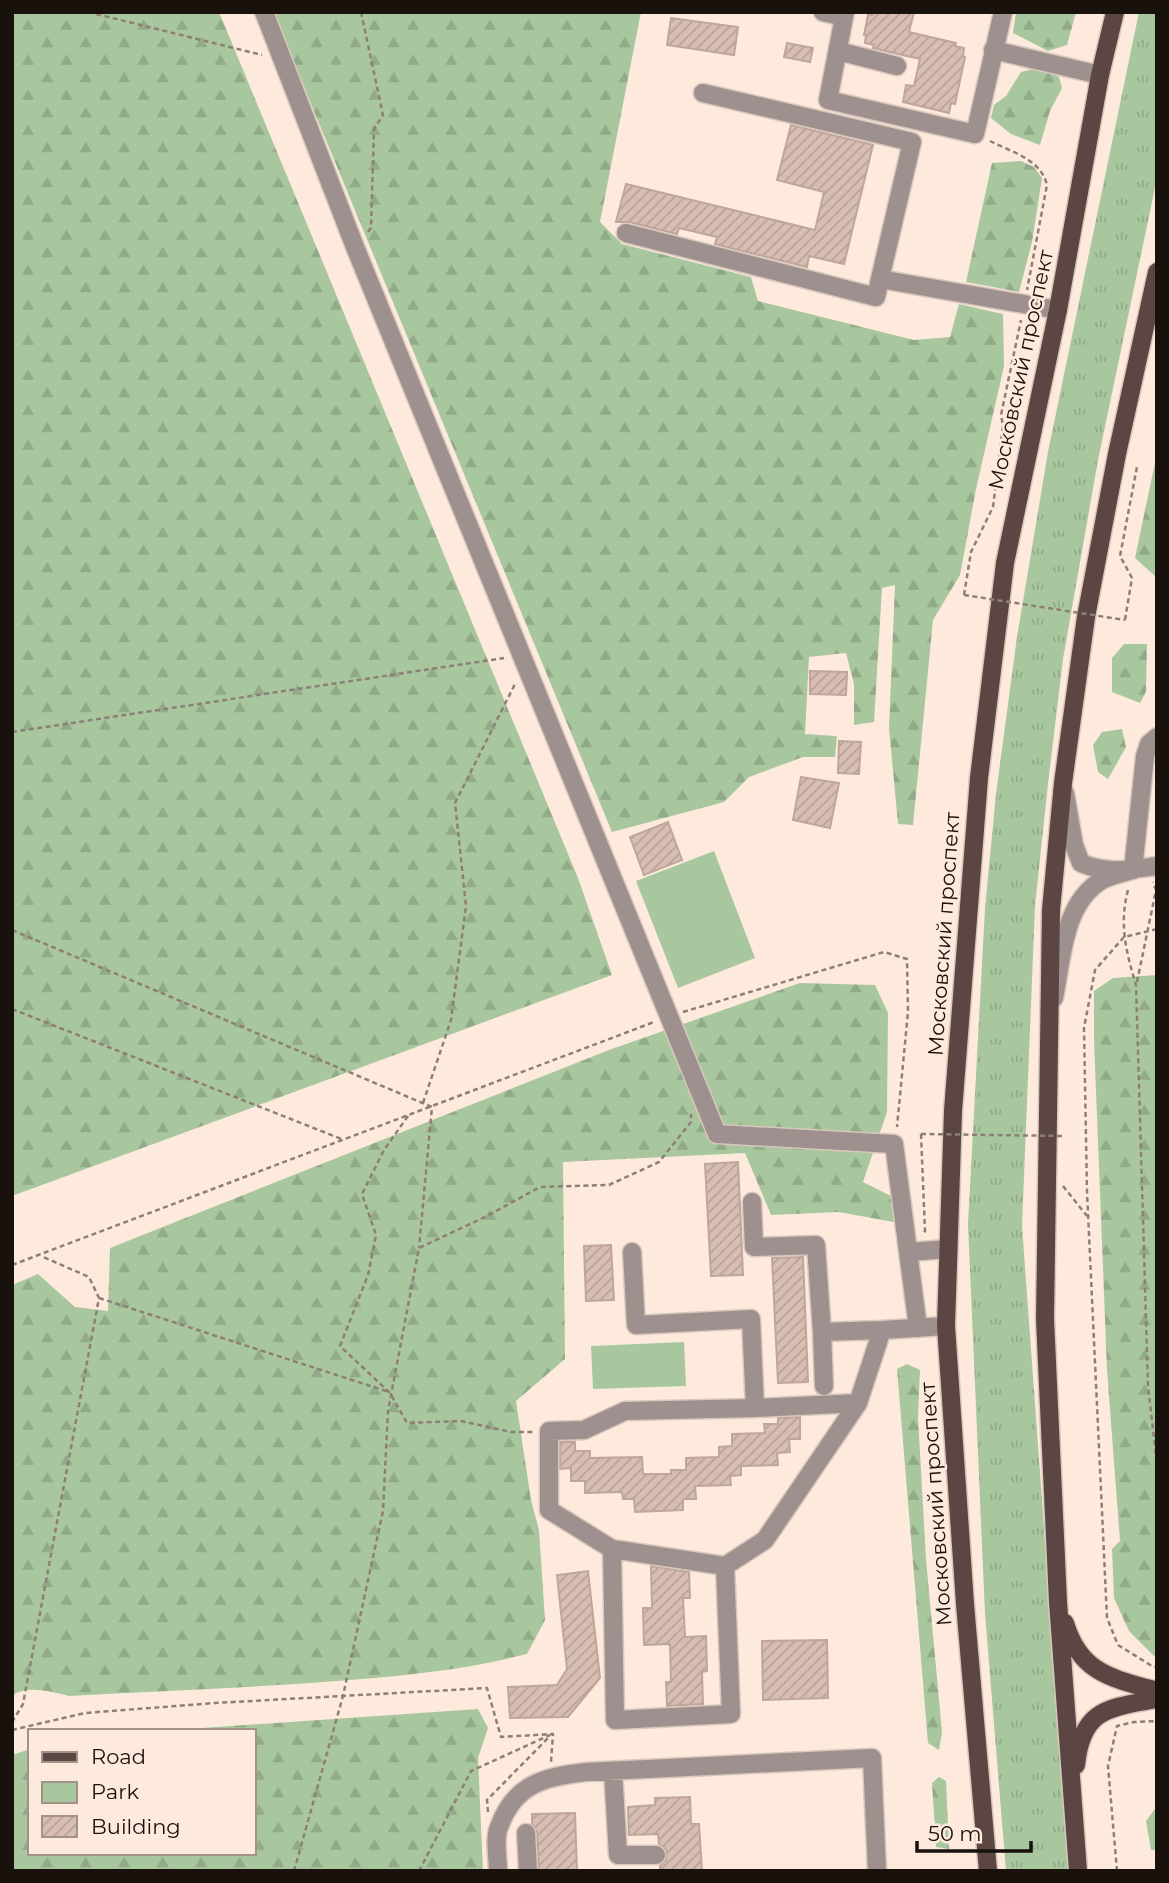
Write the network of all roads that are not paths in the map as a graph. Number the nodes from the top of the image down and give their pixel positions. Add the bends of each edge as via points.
1 (264, 12) edge
2 (823, 12) edge
3 (1003, 12) edge
4 (1115, 12) edge
5 (845, 14) edge
6 (993, 50) junction
7 (838, 51) junction
8 (897, 66) dead end
9 (1100, 75) junction
10 (703, 93) dead end
11 (626, 233) dead end
12 (1157, 273) edge
13 (880, 279) junction
14 (1058, 310) junction
15 (1157, 737) edge
16 (1063, 783) junction
17 (1146, 868) edge
18 (1049, 1022) junction
19 (752, 1202) dead end
20 (948, 1249) junction
21 (632, 1252) dead end
22 (909, 1252) junction
23 (946, 1326) junction
24 (918, 1328) junction
25 (882, 1330) junction
26 (822, 1332) junction
27 (824, 1386) dead end
28 (858, 1403) junction
29 (755, 1408) junction
30 (612, 1549) junction
31 (725, 1566) junction
32 (1058, 1602) junction
33 (1157, 1691) edge
34 (1157, 1699) edge
35 (613, 1771) junction
36 (1072, 1799) junction
37 (526, 1833) dead end
38 (656, 1855) dead end
39 (498, 1871) edge
40 (528, 1871) edge
41 (877, 1871) edge
42 (988, 1871) edge
43 (1078, 1871) edge

1 - 22 street via 355,247 717,1134 894,1144
2 - 5 street
3 - 6 street
4 - 9 main road, Московский проспект
5 - 7 street
6 - 7 street via 975,134 828,100
6 - 9 street
7 - 8 street
9 - 14 main road, Московский проспект
10 - 13 street via 912,142
11 - 13 street via 876,297
12 - 16 main road via 1087,614
13 - 14 street
14 - 20 main road, Московский проспект via 1005,563 979,778 953,1111
15 - 17 street via 1145,756
16 - 17 street via 1081,863 1098,870
16 - 18 main road via 1051,910
17 - 18 street via 1103,879 1071,916
18 - 32 main road via 1045,1319
19 - 26 street via 754,1247 816,1245
20 - 22 street
20 - 23 main road, Московский проспект
21 - 29 street via 636,1325 751,1319
22 - 24 street
23 - 24 street
23 - 42 main road, Московский проспект
24 - 25 street
25 - 26 street
25 - 28 street
26 - 27 street
28 - 29 street
28 - 31 street via 765,1540
29 - 30 street via 625,1410 584,1430 549,1431 550,1510
30 - 31 street
30 - 31 street via 615,1720 731,1714
32 - 33 main road via 1069,1637 1085,1662 1112,1678
32 - 36 main road
34 - 36 main road via 1108,1708 1087,1725 1078,1751
35 - 38 street via 618,1855
35 - 39 street via 550,1777 519,1793 498,1829
35 - 41 street via 872,1758
36 - 43 main road
37 - 40 street

